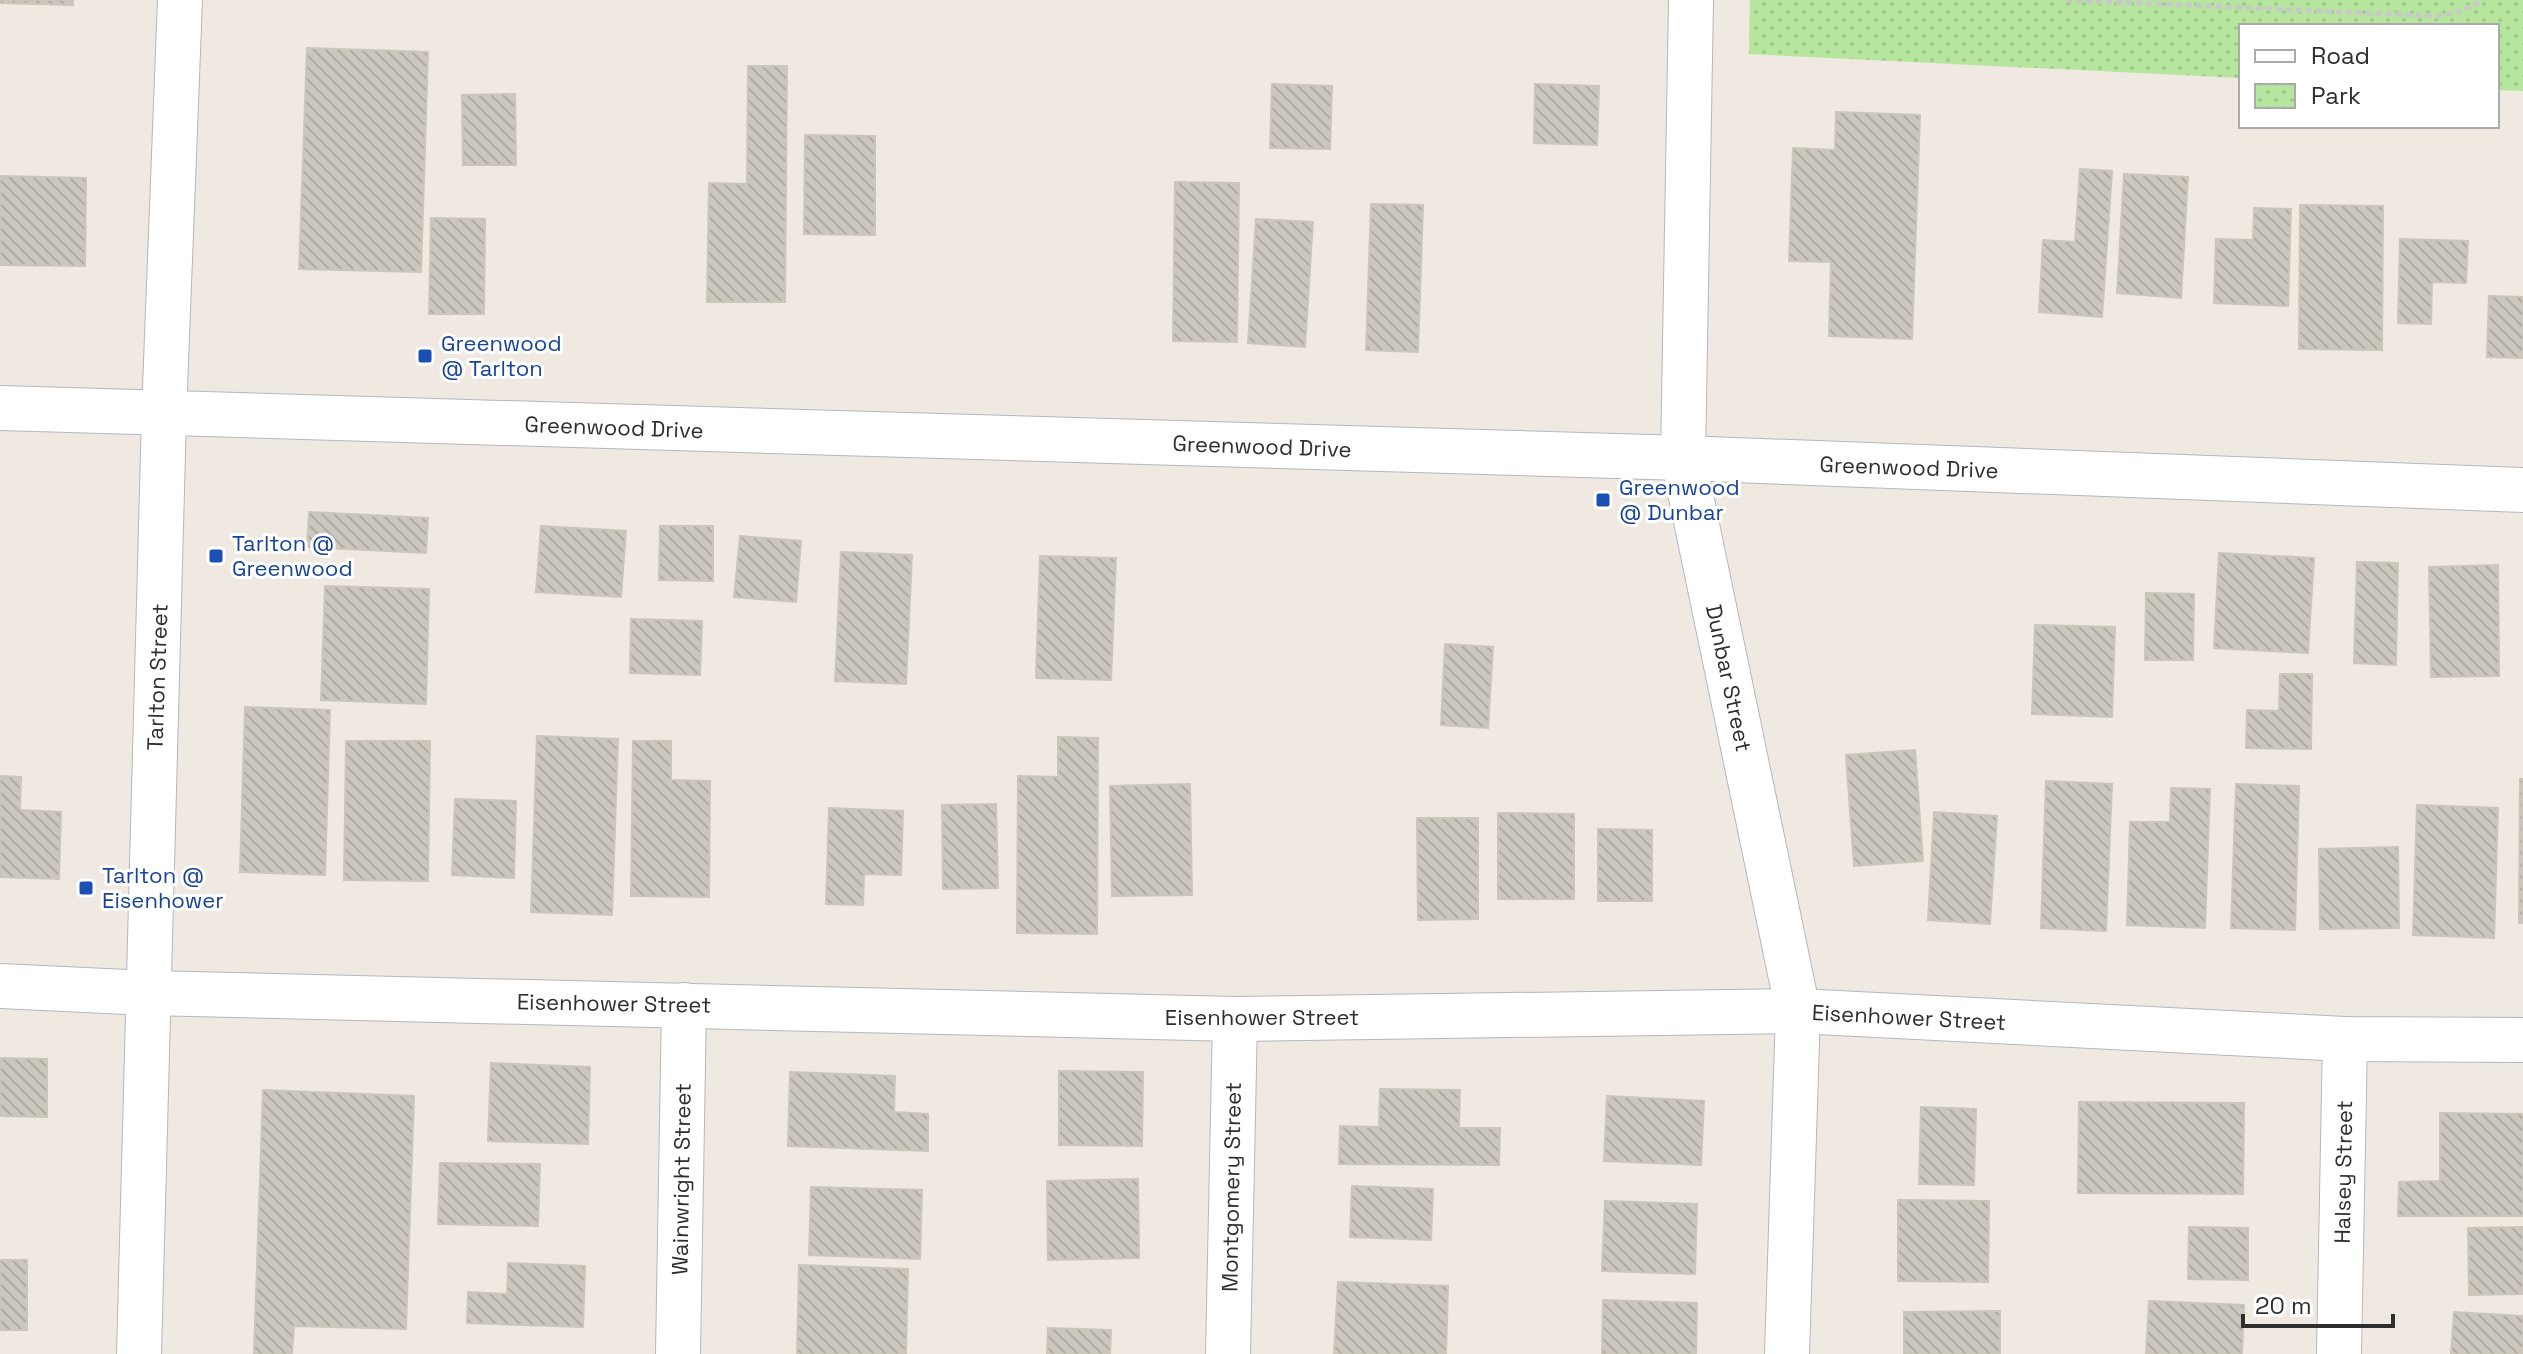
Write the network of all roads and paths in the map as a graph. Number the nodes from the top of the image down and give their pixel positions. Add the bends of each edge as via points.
1 (180, 0) edge
2 (1691, 0) edge
3 (2066, 0) edge
4 (2484, 0) edge
5 (0, 408) edge
6 (164, 414) junction
7 (1683, 458) junction
8 (2523, 490) edge
9 (0, 986) edge
10 (148, 993) junction
11 (684, 1005) junction
12 (1798, 1011) junction
13 (1235, 1019) junction
14 (2345, 1039) junction
15 (2523, 1040) edge
16 (139, 1354) edge
17 (678, 1354) edge
18 (1228, 1354) edge
19 (1787, 1354) edge
20 (2339, 1354) edge

1 - 6 street, Tarlton Street
2 - 7 street, Dunbar Street
3 - 4 path via 2438,16
5 - 6 street, Greenwood Drive
6 - 7 street, Greenwood Drive
6 - 10 street, Tarlton Street
7 - 8 street, Greenwood Drive
7 - 12 street, Dunbar Street
9 - 10 street, Eisenhower Street
10 - 11 street, Eisenhower Street
10 - 16 street, Tarlton Street
11 - 13 street, Eisenhower Street
11 - 17 street, Wainwright Street
12 - 13 street, Eisenhower Street
12 - 14 street, Eisenhower Street
12 - 19 street, Dunbar Street
13 - 18 street, Montgomery Street
14 - 15 street, Eisenhower Street
14 - 20 street, Halsey Street

